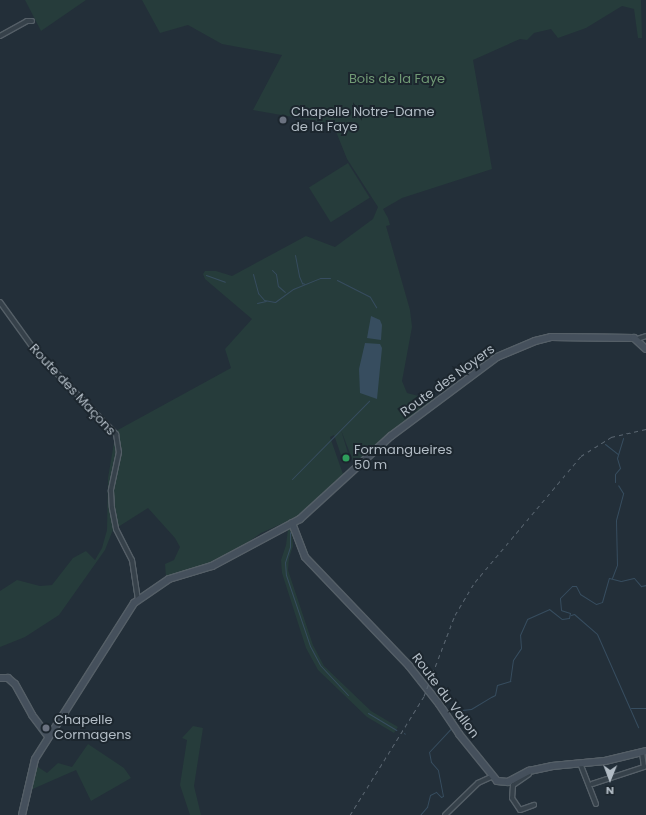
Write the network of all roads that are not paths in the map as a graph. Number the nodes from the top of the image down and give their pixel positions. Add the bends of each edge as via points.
1 (32, 21) dead end
2 (0, 36) edge
3 (0, 302) edge
4 (646, 336) edge
5 (637, 339) junction
6 (646, 349) edge
7 (292, 523) junction
8 (138, 600) junction
9 (0, 678) edge
10 (48, 736) junction
11 (644, 752) edge
12 (580, 763) junction
13 (532, 770) junction
14 (493, 776) junction
15 (592, 784) dead end
16 (596, 804) dead end
17 (534, 805) dead end
18 (22, 815) edge
19 (445, 815) edge

1 - 2 street via 27,21
3 - 8 street, Route des Maçons via 30,346 116,434 119,452 110,491 111,504 116,529 134,568
4 - 5 street
5 - 6 street
5 - 7 street, Route des Noyers via 544,338 497,357 391,436 344,481
7 - 8 street, Route des Noyers via 212,566 170,579
7 - 14 street, Route du Vallon via 305,557 409,666
8 - 10 street, Route des Noyers via 132,605
9 - 10 street via 8,678 15,684 32,715
10 - 18 street, Route des Noyers via 35,759
11 - 12 street via 606,761
11 - 15 street via 644,767
12 - 13 street
12 - 16 street
13 - 14 street via 505,782
13 - 17 street via 513,785 512,795 518,809
14 - 19 street via 478,783

